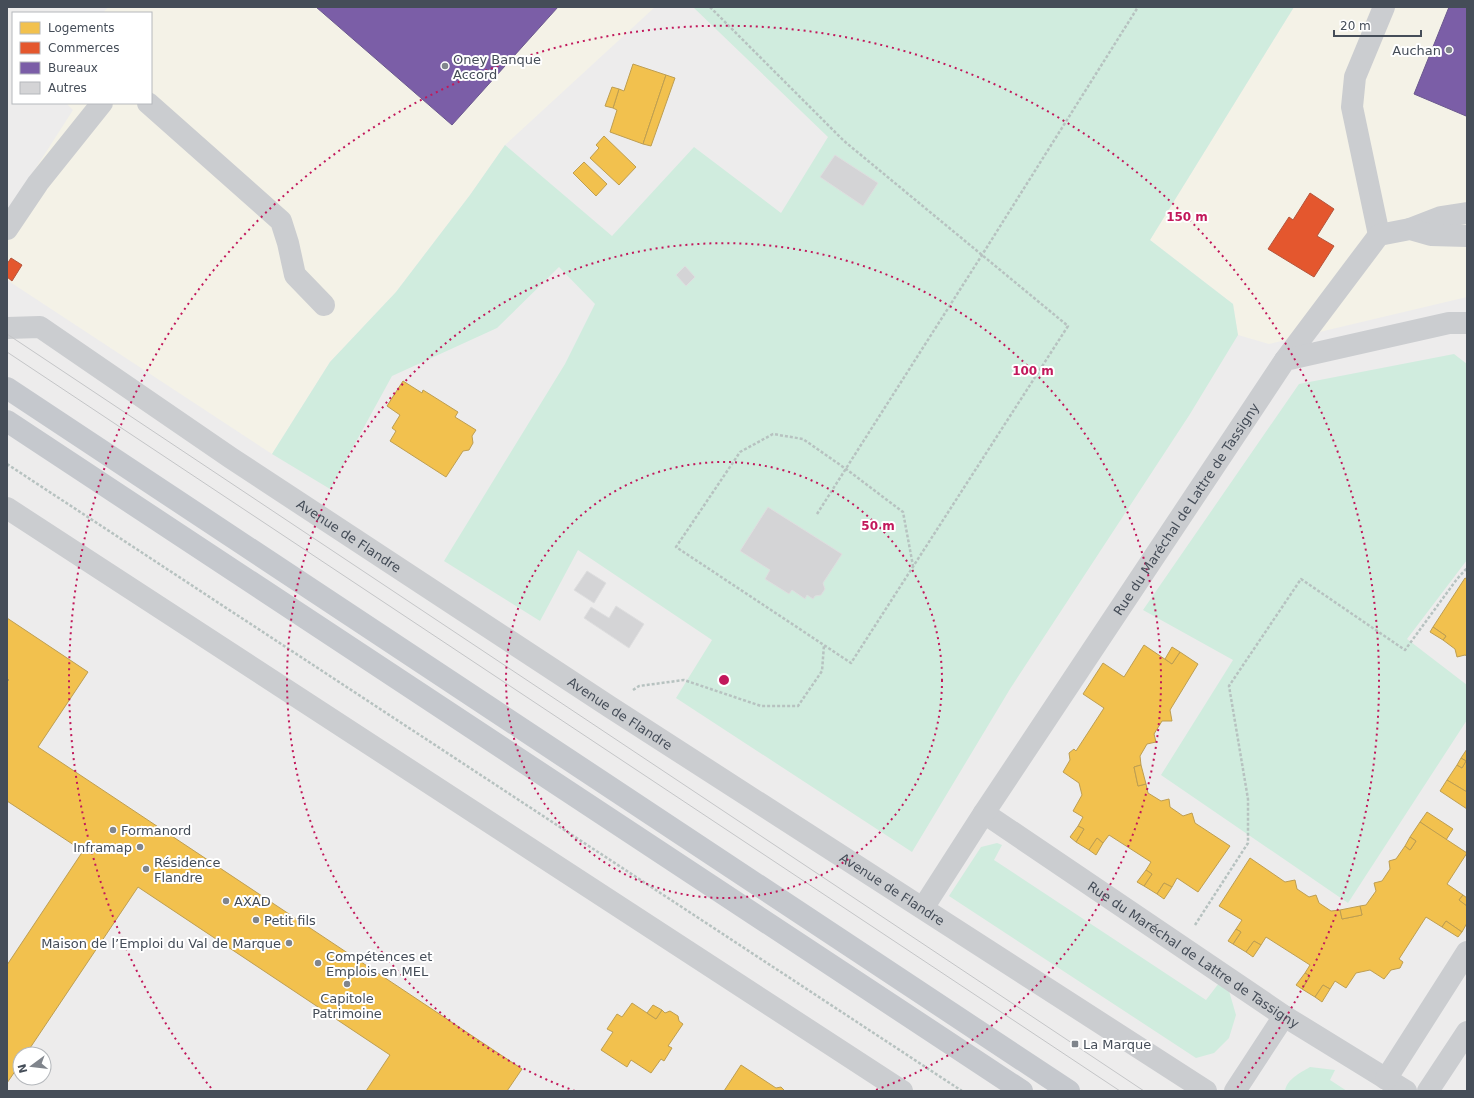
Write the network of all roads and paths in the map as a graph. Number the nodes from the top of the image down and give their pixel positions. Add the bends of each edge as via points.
1 (710, 7) edge
2 (1138, 7) edge
3 (1384, 7) edge
4 (101, 104) edge
5 (149, 104) edge
6 (1467, 214) edge
7 (7, 229) edge
8 (1410, 229) junction
9 (1379, 235) junction
10 (1467, 236) edge
11 (982, 255) junction
12 (324, 305) dead end
13 (1467, 323) edge
14 (7, 328) edge
15 (1285, 360) junction
16 (7, 388) edge
17 (7, 421) edge
18 (7, 464) edge
19 (846, 469) junction
20 (7, 508) edge
21 (817, 514) dead end
22 (913, 566) junction
23 (1467, 568) edge
24 (824, 645) junction
25 (610, 707) junction
26 (984, 813) junction
27 (923, 908) junction
28 (1181, 947) junction
29 (1467, 952) edge
30 (1284, 1016) junction
31 (1467, 1032) edge
32 (1386, 1079) junction
33 (902, 1091) edge
34 (962, 1091) edge
35 (1022, 1091) edge
36 (1069, 1091) edge
37 (1206, 1091) edge
38 (1235, 1091) edge
39 (1406, 1091) edge
40 (1428, 1091) edge

1 - 11 path via 844,142
2 - 11 path
3 - 9 street via 1355,77 1352,107
4 - 7 street via 38,182
5 - 12 street via 281,221 294,274
6 - 8 street via 1441,217
8 - 9 street
8 - 10 street via 1431,235
9 - 15 street, Rue du Maréchal de Lattre de Tassigny
11 - 19 path
11 - 22 path via 1068,326
13 - 15 street via 1449,323
14 - 25 street, Avenue de Flandre via 40,327 231,458
15 - 26 street, Rue du Maréchal de Lattre de Tassigny
16 - 36 main road
17 - 35 main road
18 - 34 path
19 - 21 path
19 - 22 path via 903,512
19 - 24 path via 803,439 773,434 740,452 676,547
20 - 33 street
22 - 24 path via 851,663
23 - 28 path via 1405,650 1301,579 1229,686 1248,799 1248,843
24 - 25 path via 822,671 798,706 761,706 684,680 639,686
25 - 27 street, Avenue de Flandre
26 - 27 street, Rue du Maréchal de Lattre de Tassigny
26 - 28 street, Rue du Maréchal de Lattre de Tassigny
27 - 37 street, Avenue de Flandre
28 - 30 street, Rue du Maréchal de Lattre de Tassigny
29 - 32 street
30 - 32 street, Rue du Maréchal de Lattre de Tassigny
30 - 38 street
31 - 40 street
32 - 39 street, Rue du Maréchal de Lattre de Tassigny

